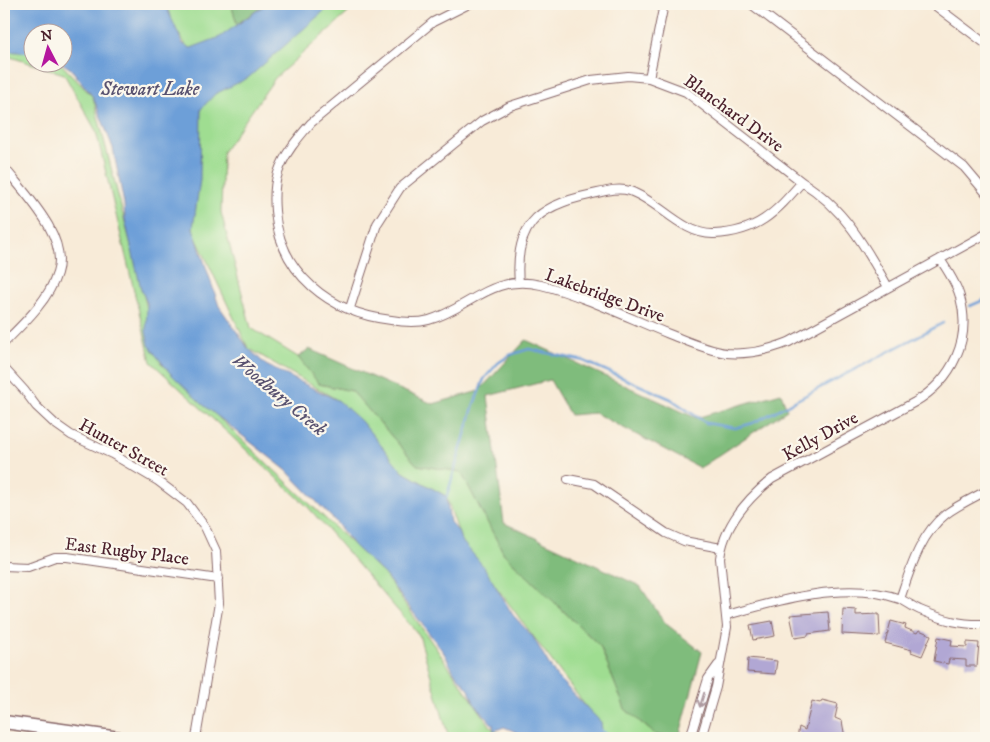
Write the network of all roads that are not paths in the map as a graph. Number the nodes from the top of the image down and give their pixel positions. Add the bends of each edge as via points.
1 (469, 4) edge
2 (664, 4) edge
3 (751, 4) edge
4 (933, 4) edge
5 (986, 44) edge
6 (649, 78) junction
7 (4, 167) edge
8 (802, 182) junction
9 (986, 193) edge
10 (986, 234) edge
11 (940, 259) junction
12 (519, 283) junction
13 (888, 287) junction
14 (350, 308) junction
15 (4, 343) edge
16 (4, 368) edge
17 (568, 479) dead end
18 (986, 491) edge
19 (721, 548) junction
20 (4, 566) edge
21 (218, 579) junction
22 (900, 599) junction
23 (727, 615) junction
24 (986, 624) edge
25 (719, 664) junction
26 (4, 722) edge
27 (119, 738) edge
28 (196, 738) edge
29 (690, 738) edge
30 (701, 738) edge

1 - 14 street, Lakebridge Drive via 433,22 310,123 287,154 278,174 277,232 285,253 312,288 329,300
2 - 6 street
3 - 9 street via 964,167
4 - 5 street
6 - 8 street, Blanchard Drive via 686,92
6 - 14 street, Blanchard Drive via 628,76 591,80 510,106 482,121 400,188 389,202 377,224
7 - 15 street via 49,226 59,263 57,274 43,298
8 - 12 street via 766,220 751,228 713,234 680,223 629,191 616,189 562,201 544,210 531,223 521,242 517,260
8 - 13 street, Blanchard Drive via 817,191 852,226
10 - 11 street, Lakebridge Drive
11 - 13 street, Lakebridge Drive
11 - 19 street, Kelly Drive via 960,295 963,316 960,350 944,378 921,398 772,479 744,505
12 - 13 street, Lakebridge Drive via 542,285 709,349 739,353 771,349 789,342
12 - 14 street, Lakebridge Drive via 494,288 428,321 371,317
16 - 21 street, Hunter Street via 54,423 158,480 187,503 205,527 216,551
17 - 19 street via 594,484 666,533 684,541
18 - 22 street via 944,515 932,529 916,555
19 - 23 street, Kelly Drive
20 - 21 street, East Rugby Place via 28,567 55,557 67,557
21 - 28 street, Hunter Street via 219,603
22 - 23 street via 855,593 810,594
22 - 24 street via 919,610 963,625
23 - 25 street, Kelly Drive
25 -> 29 street, Kelly Drive via 708,679
25 - 30 street, Kelly Drive
26 - 27 main road

